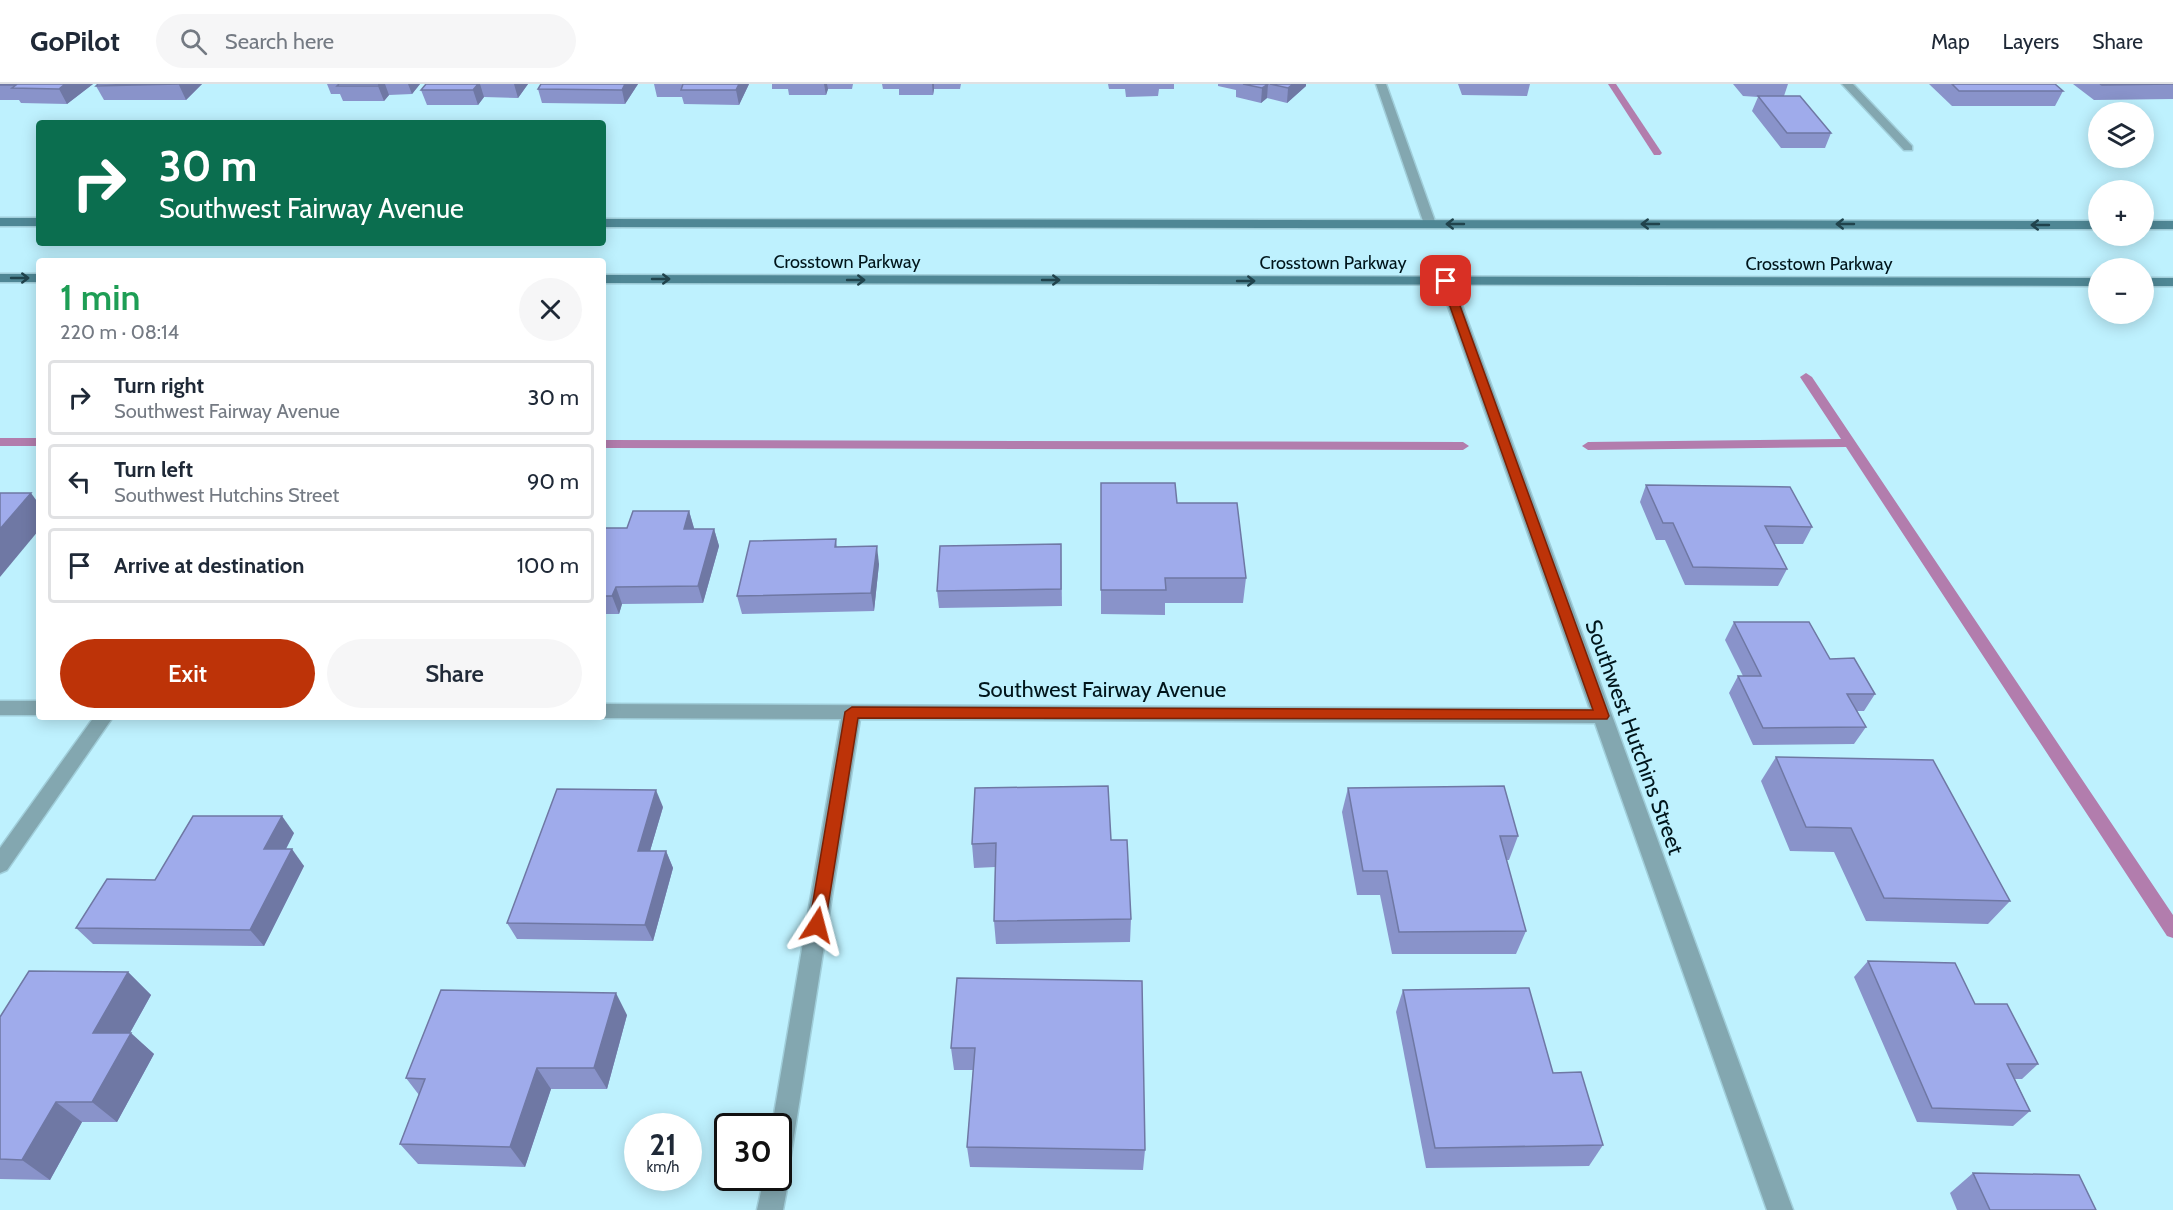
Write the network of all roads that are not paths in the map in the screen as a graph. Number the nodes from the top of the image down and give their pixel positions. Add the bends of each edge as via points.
1 (1381, 84) edge
2 (1847, 84) edge
3 (1908, 148) dead end
4 (0, 222) edge
5 (36, 222) edge
6 (606, 223) edge
7 (1430, 224) junction
8 (2088, 225) edge
9 (2154, 225) edge
10 (2173, 225) edge
11 (0, 278) edge
12 (36, 278) edge
13 (606, 279) edge
14 (1446, 281) junction
15 (2088, 282) edge
16 (2154, 282) edge
17 (2173, 282) edge
18 (0, 708) edge
19 (36, 708) edge
20 (606, 711) edge
21 (852, 712) junction
22 (1602, 716) junction
23 (102, 720) edge
24 (0, 864) edge
25 (786, 1113) edge
26 (774, 1191) edge
27 (771, 1210) edge
28 (1780, 1210) edge

1 - 7 street
2 - 3 street
4 - 5 main road
6 - 7 main road, Crosstown Parkway
8 -> 7 main road, Crosstown Parkway
9 - 10 main road
11 -> 12 main road
13 -> 14 main road, Crosstown Parkway
14 - 15 main road, Crosstown Parkway
14 - 22 street, Southwest Hutchins Street
16 - 17 main road
18 - 19 street
20 - 21 street, Southwest Fairway Avenue
21 - 22 street, Southwest Fairway Avenue
21 - 25 street
22 - 28 street, Southwest Hutchins Street
23 - 24 street
26 - 27 street

